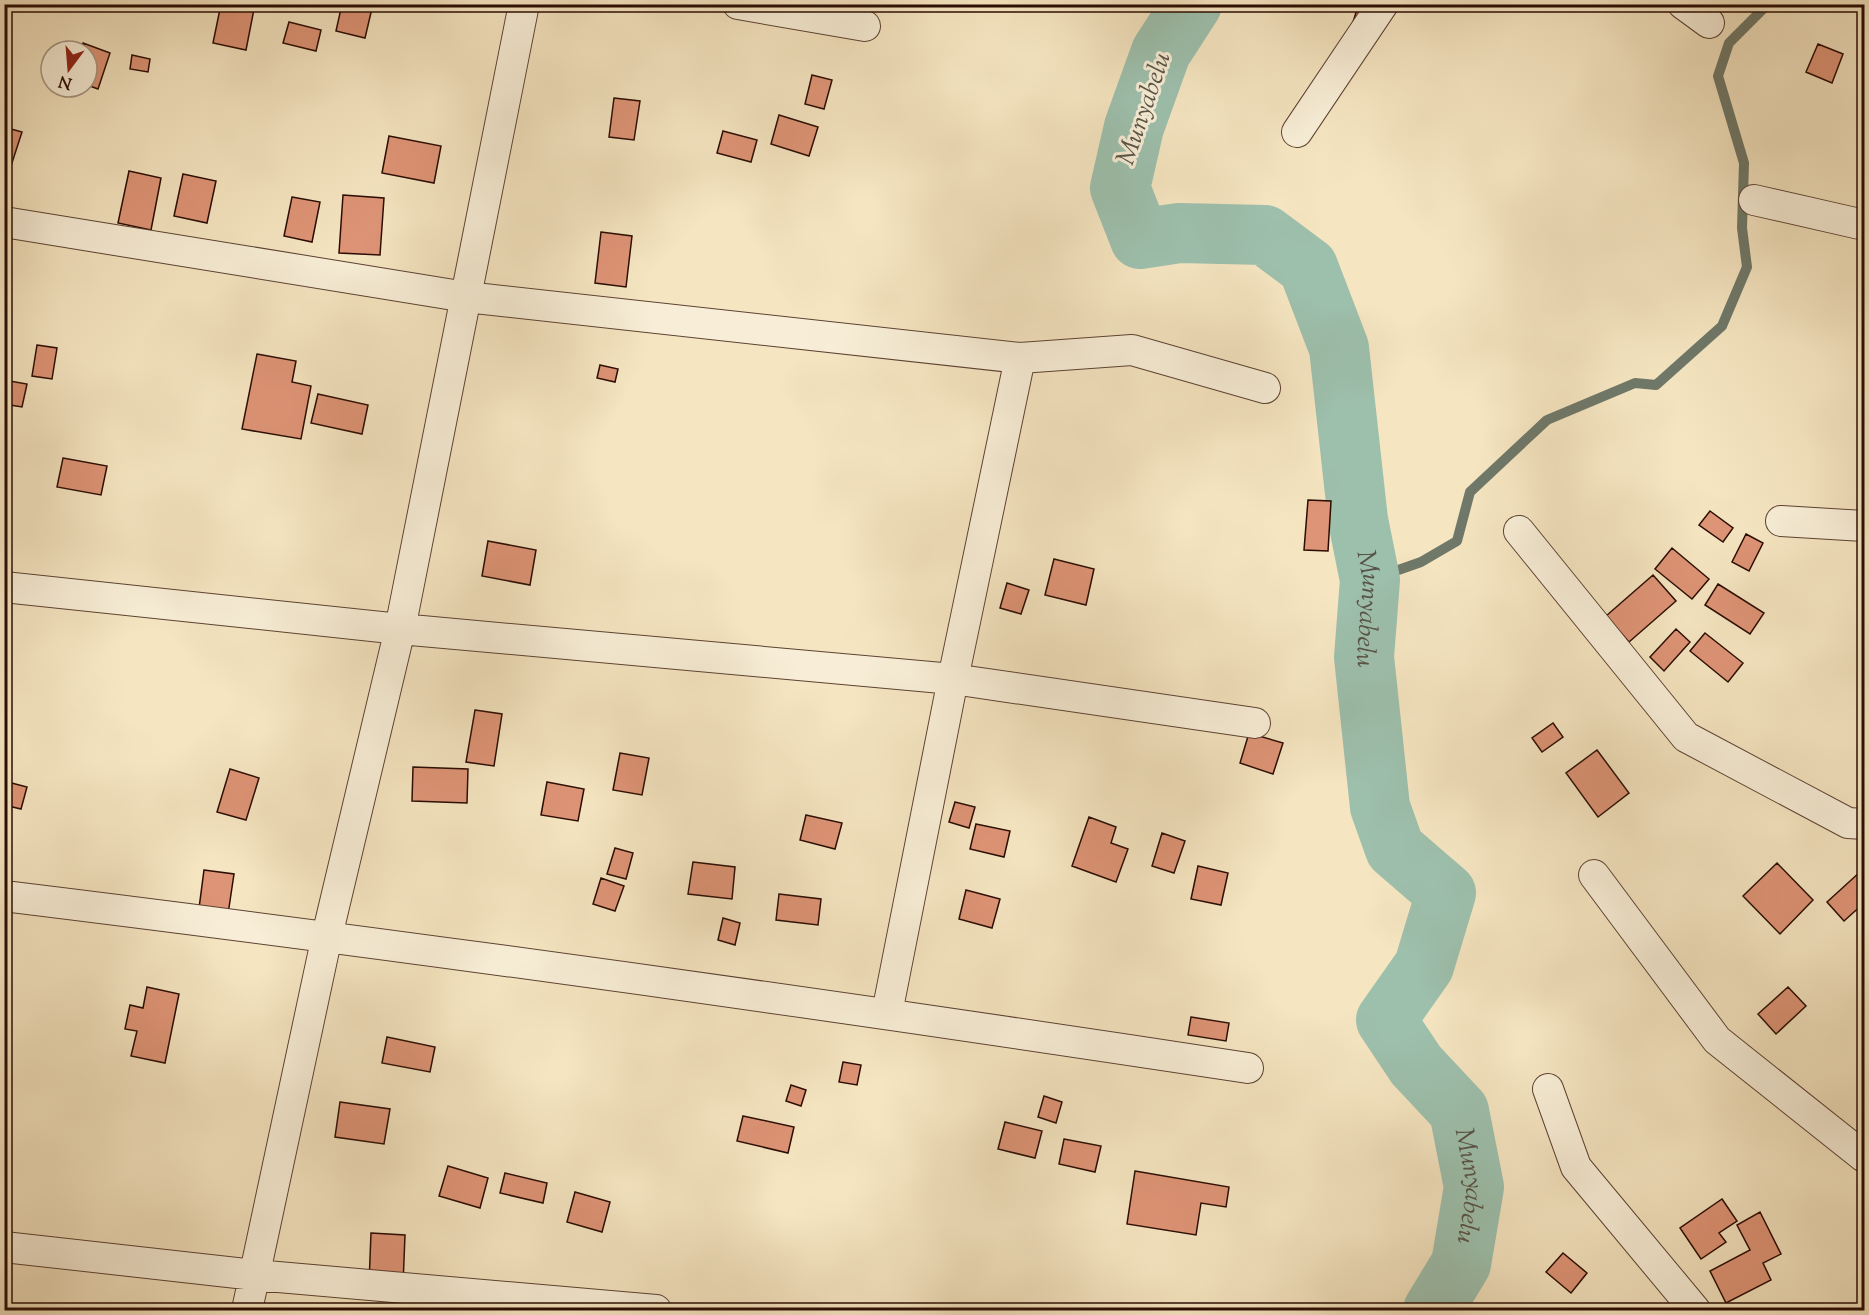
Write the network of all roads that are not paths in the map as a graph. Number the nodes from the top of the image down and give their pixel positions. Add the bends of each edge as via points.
1 (524, 4) edge
2 (738, 4) edge
3 (1383, 4) edge
4 (1683, 4) edge
5 (1709, 23) dead end
6 (865, 26) dead end
7 (1297, 132) dead end
8 (1755, 200) dead end
9 (4, 222) edge
10 (1864, 225) edge
11 (466, 297) junction
12 (1020, 358) junction
13 (1265, 388) dead end
14 (1781, 521) dead end
15 (1864, 526) edge
16 (1519, 531) dead end
17 (4, 587) edge
18 (400, 629) junction
19 (953, 679) junction
20 (1255, 723) dead end
21 (1859, 829) edge
22 (1594, 875) dead end
23 (4, 896) edge
24 (327, 936) junction
25 (887, 1013) junction
26 (1248, 1068) dead end
27 (1548, 1089) dead end
28 (1864, 1156) edge
29 (4, 1247) edge
30 (255, 1275) junction
31 (247, 1311) edge
32 (656, 1311) edge
33 (1695, 1311) edge

1 - 11 street
2 - 6 street
3 - 7 street
4 - 5 street
8 - 10 street
9 - 11 street
11 - 12 street
11 - 18 street
12 - 13 street via 1132,350
12 - 19 street
14 - 15 street
16 - 21 street via 1686,737
17 - 18 street
18 - 19 street
18 - 24 street
19 - 20 street
19 - 25 street
22 - 28 street via 1717,1040
23 - 24 street
24 - 25 street
24 - 30 street
25 - 26 street
27 - 33 street via 1576,1167
29 - 30 street
30 - 31 street
30 - 32 street

